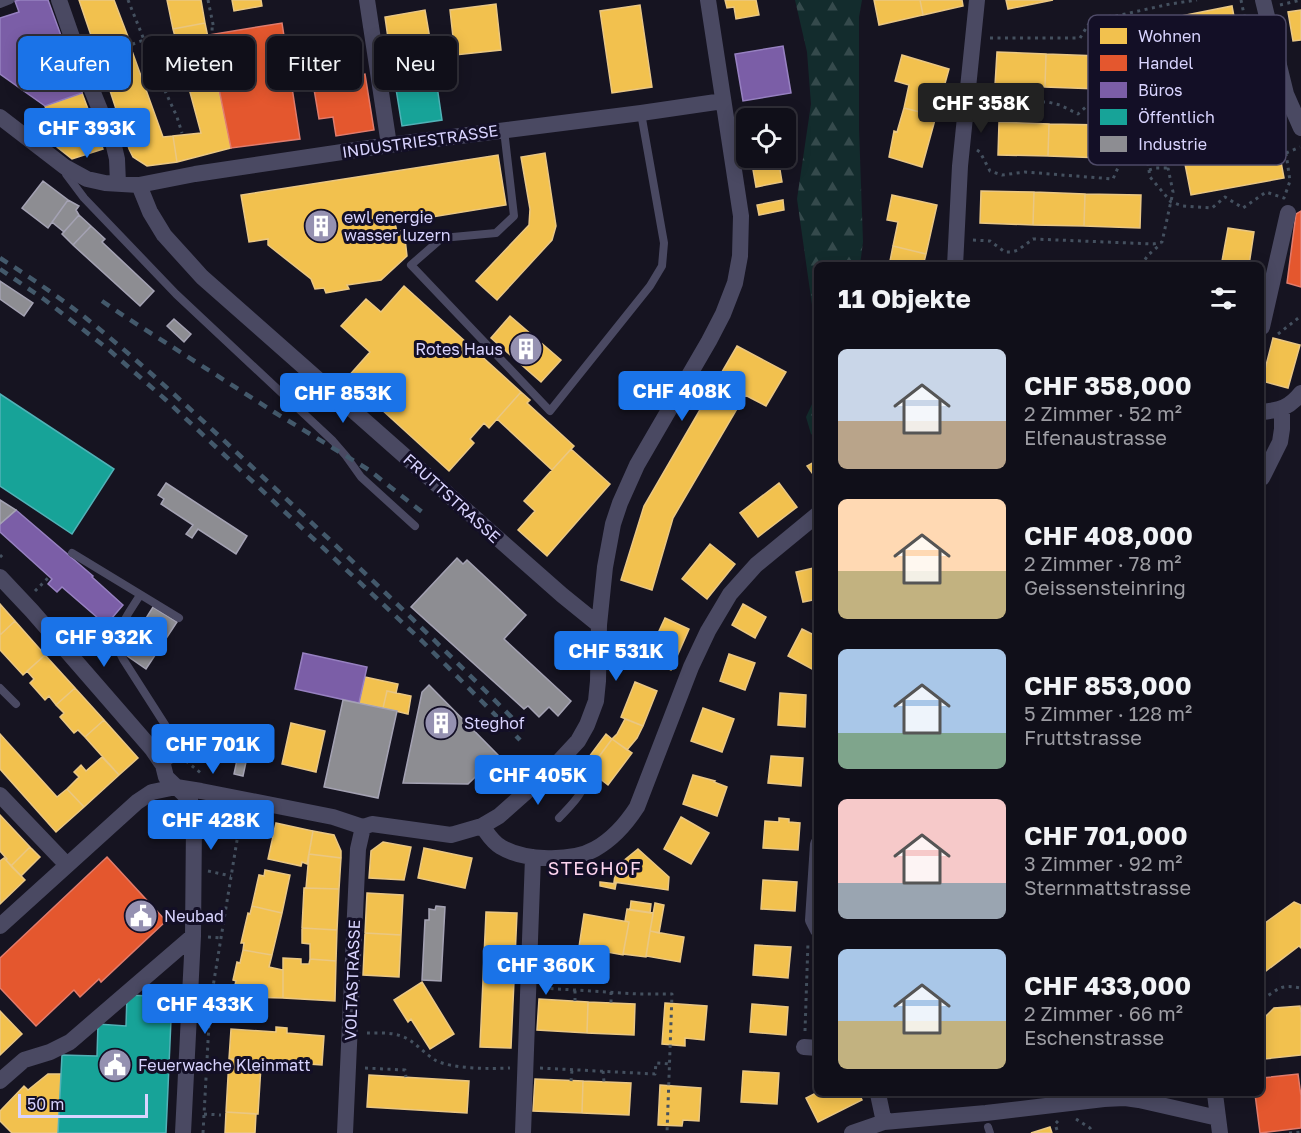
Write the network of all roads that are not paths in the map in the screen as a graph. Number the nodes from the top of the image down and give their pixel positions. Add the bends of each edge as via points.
1 (10, 0) edge
2 (59, 0) edge
3 (367, 0) edge
4 (708, 0) edge
5 (976, 0) edge
6 (0, 4) edge
7 (1286, 94) edge
8 (723, 101) junction
9 (641, 113) junction
10 (0, 117) edge
11 (1301, 128) edge
12 (504, 130) junction
13 (389, 145) junction
14 (66, 166) junction
15 (118, 184) junction
16 (139, 185) junction
17 (1288, 213) dead end
18 (955, 262) edge
19 (1269, 331) edge
20 (1301, 393) edge
21 (1282, 409) junction
22 (1264, 412) edge
23 (1264, 470) edge
24 (814, 517) edge
25 (415, 526) dead end
26 (72, 553) dead end
27 (0, 577) edge
28 (140, 595) junction
29 (179, 618) dead end
30 (599, 625) junction
31 (0, 688) edge
32 (16, 704) dead end
33 (567, 754) junction
34 (163, 765) junction
35 (176, 787) junction
36 (0, 795) edge
37 (559, 818) dead end
38 (482, 826) junction
39 (363, 827) junction
40 (533, 857) junction
41 (67, 866) junction
42 (814, 905) edge
43 (0, 926) edge
44 (193, 936) junction
45 (813, 936) edge
46 (2, 1075) edge
47 (878, 1096) edge
48 (1215, 1096) edge
49 (884, 1122) junction
50 (1219, 1126) edge
51 (183, 1133) edge
52 (345, 1133) edge
53 (523, 1133) edge
54 (852, 1133) edge

1 - 6 lane
2 - 15 street via 113,142
3 - 13 street
4 - 8 street
5 - 18 street
7 - 11 street
8 - 9 street, INDUSTRIESTRASSE
8 - 30 street via 741,216 735,283 709,341 637,465 620,503 605,567
9 - 12 street, INDUSTRIESTRASSE
9 - 12 lane via 664,243 662,266 550,411 411,265 442,238 495,233 514,216
10 - 14 street
12 - 13 street, INDUSTRIESTRASSE
13 - 16 street, INDUSTRIESTRASSE
14 - 15 street via 87,179
14 - 25 lane via 66,174 84,198 176,294 333,441 361,477
15 - 16 street, INDUSTRIESTRASSE
16 - 30 street, FRUTTSTRASSE via 164,235 202,277
17 - 19 street
20 - 21 street
21 - 22 street
21 - 23 street via 1280,442
24 - 40 street via 756,565 730,594 691,667 637,807 627,822 587,853
26 - 28 lane
27 - 34 street
28 - 29 lane
28 - 34 lane via 117,636 118,651 178,745 174,758
30 - 33 street via 596,701 587,725
31 - 32 lane
33 - 37 lane via 582,769 583,789
33 - 38 street via 521,798
34 - 35 street via 166,777
35 - 39 street via 333,817
35 - 41 street via 152,792 137,802
35 - 44 street via 190,800 194,822
36 - 41 street
38 - 39 street via 451,835 372,824
38 - 40 street via 499,846
39 - 52 street, VOLTASTRASSE via 358,849
40 - 53 street
41 - 43 street
42 - 45 street
44 - 46 street via 70,1042 24,1059
44 - 51 street
47 - 49 street
48 - 50 street
49 - 50 street via 1125,1098
49 - 54 street

